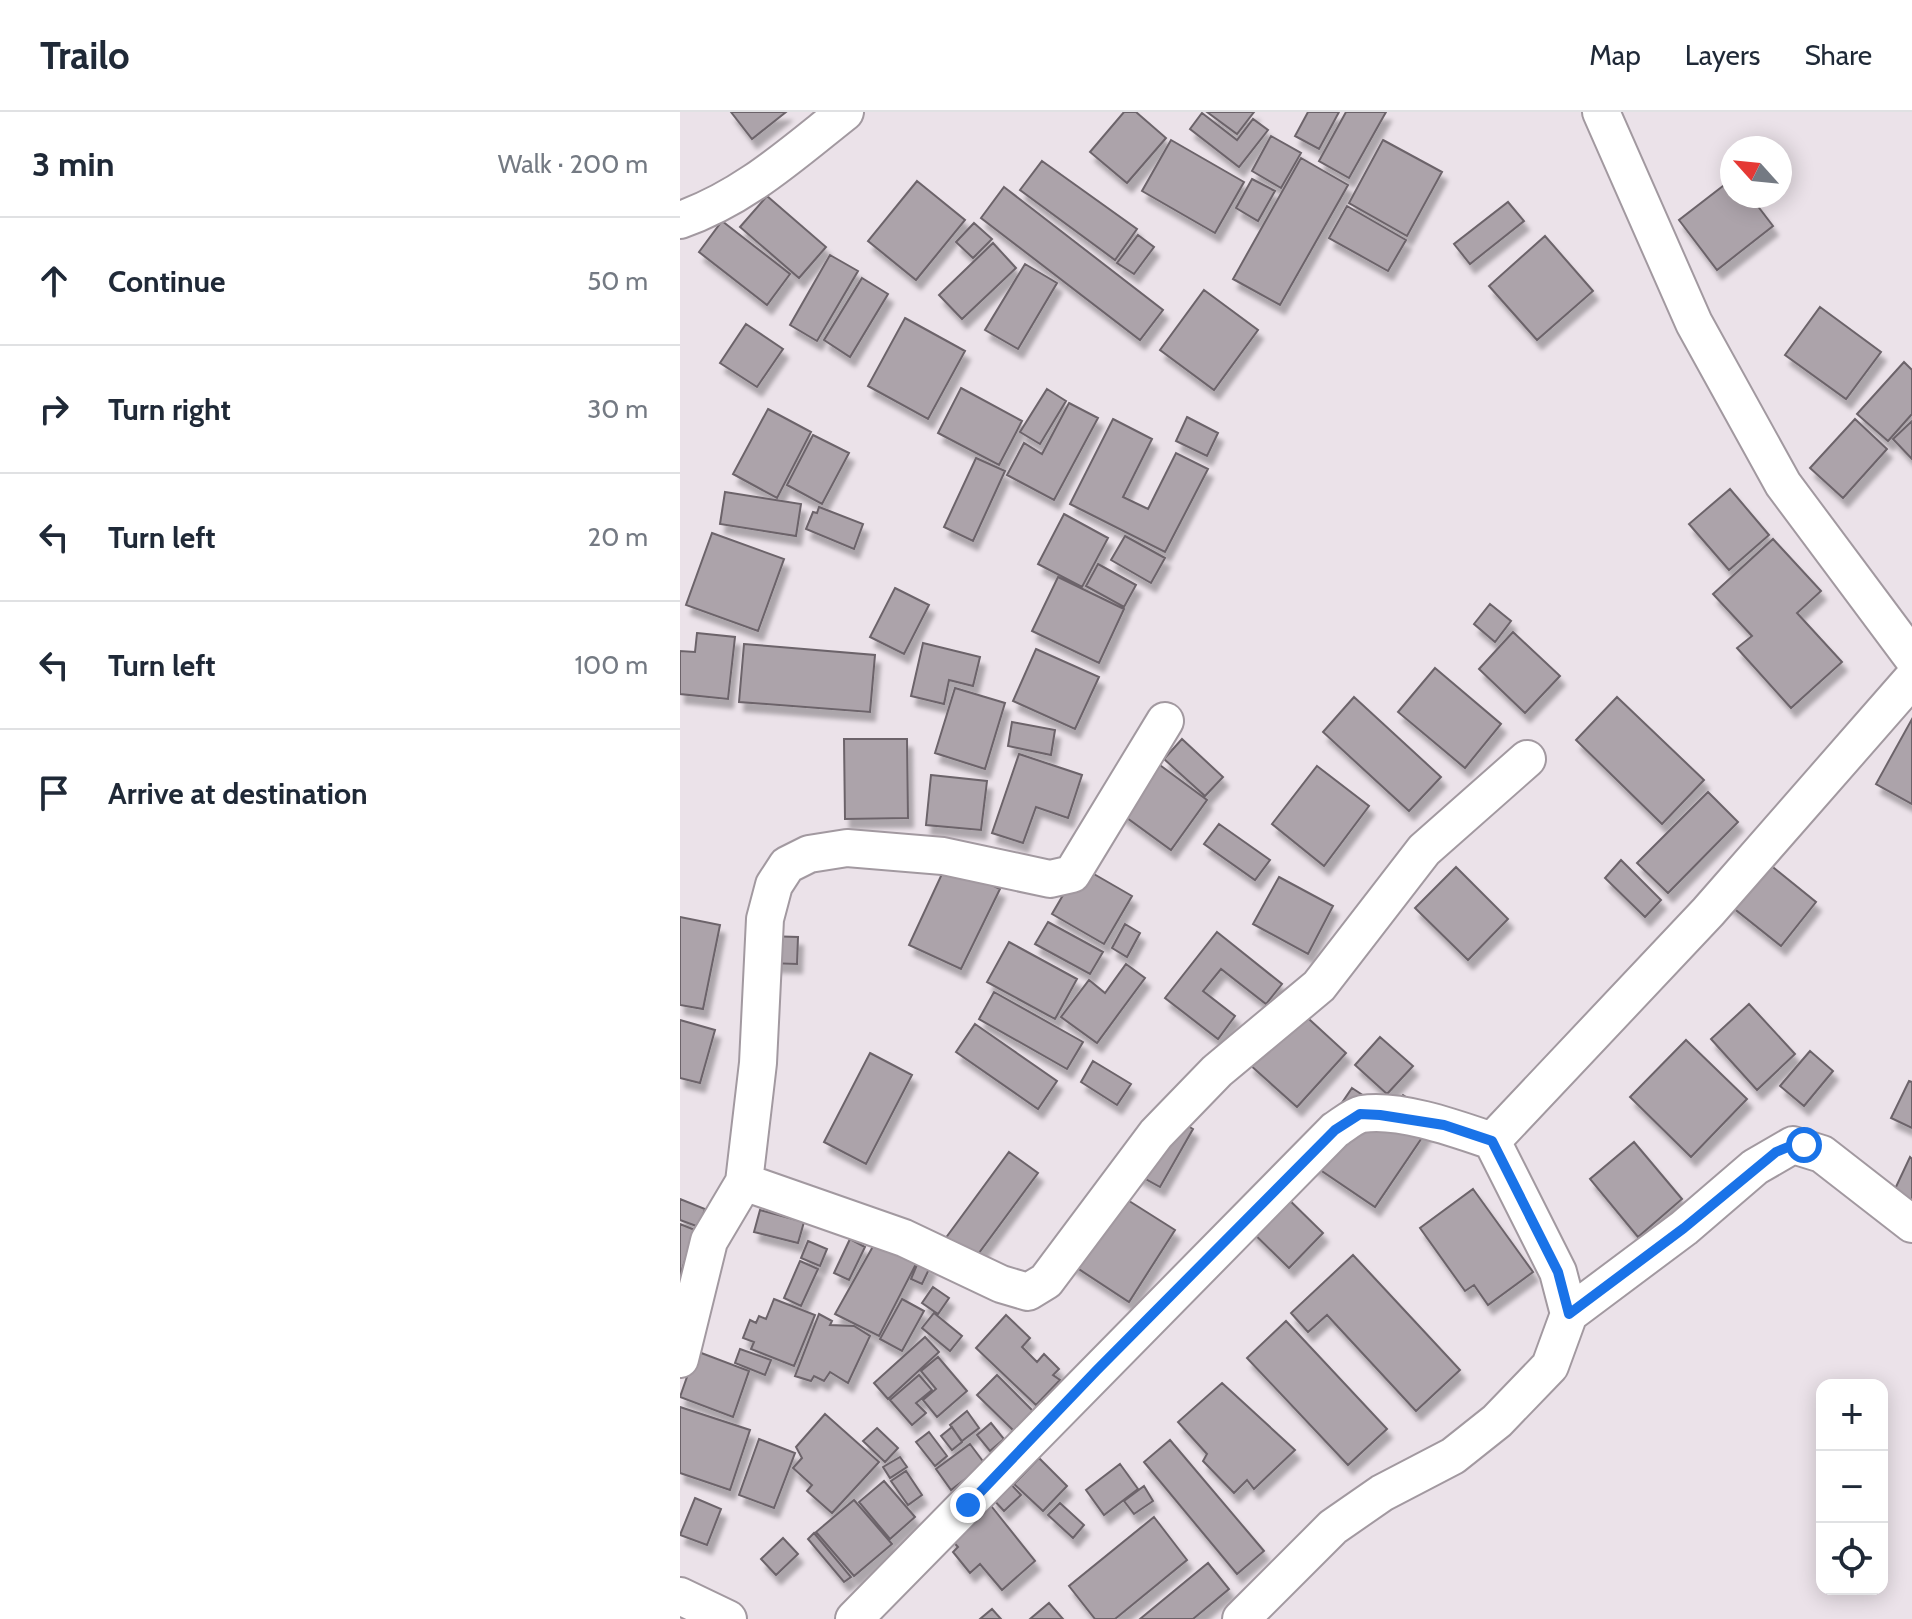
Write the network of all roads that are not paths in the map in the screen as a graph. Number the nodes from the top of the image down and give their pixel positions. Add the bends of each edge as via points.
1 (845, 112) edge
2 (1601, 112) edge
3 (680, 220) edge
4 (1912, 657) edge
5 (1912, 679) edge
6 (1165, 721) dead end
7 (1527, 759) dead end
8 (1492, 1141) junction
9 (744, 1182) junction
10 (1912, 1224) edge
11 (1569, 1314) junction
12 (680, 1359) edge
13 (680, 1596) edge
14 (728, 1619) edge
15 (854, 1619) edge
16 (1241, 1619) edge

1 - 3 street via 747,189
2 - 4 street via 1694,323 1783,484
5 - 8 street via 1708,912
6 - 9 street via 1072,874 1050,879 943,856 847,848 809,854 787,865 774,885 765,919 758,1063
7 - 9 street via 1424,850 1319,986 1217,1071 1156,1134 1046,1281 1028,1292 904,1238
8 - 11 street via 1558,1272
8 - 15 street via 1444,1125 1380,1115 1360,1114 1335,1130
9 - 12 street via 709,1241
10 - 11 street via 1822,1154 1793,1145 1755,1167
11 - 16 street via 1550,1366 1497,1421 1453,1456 1382,1493 1333,1527
13 - 14 street

